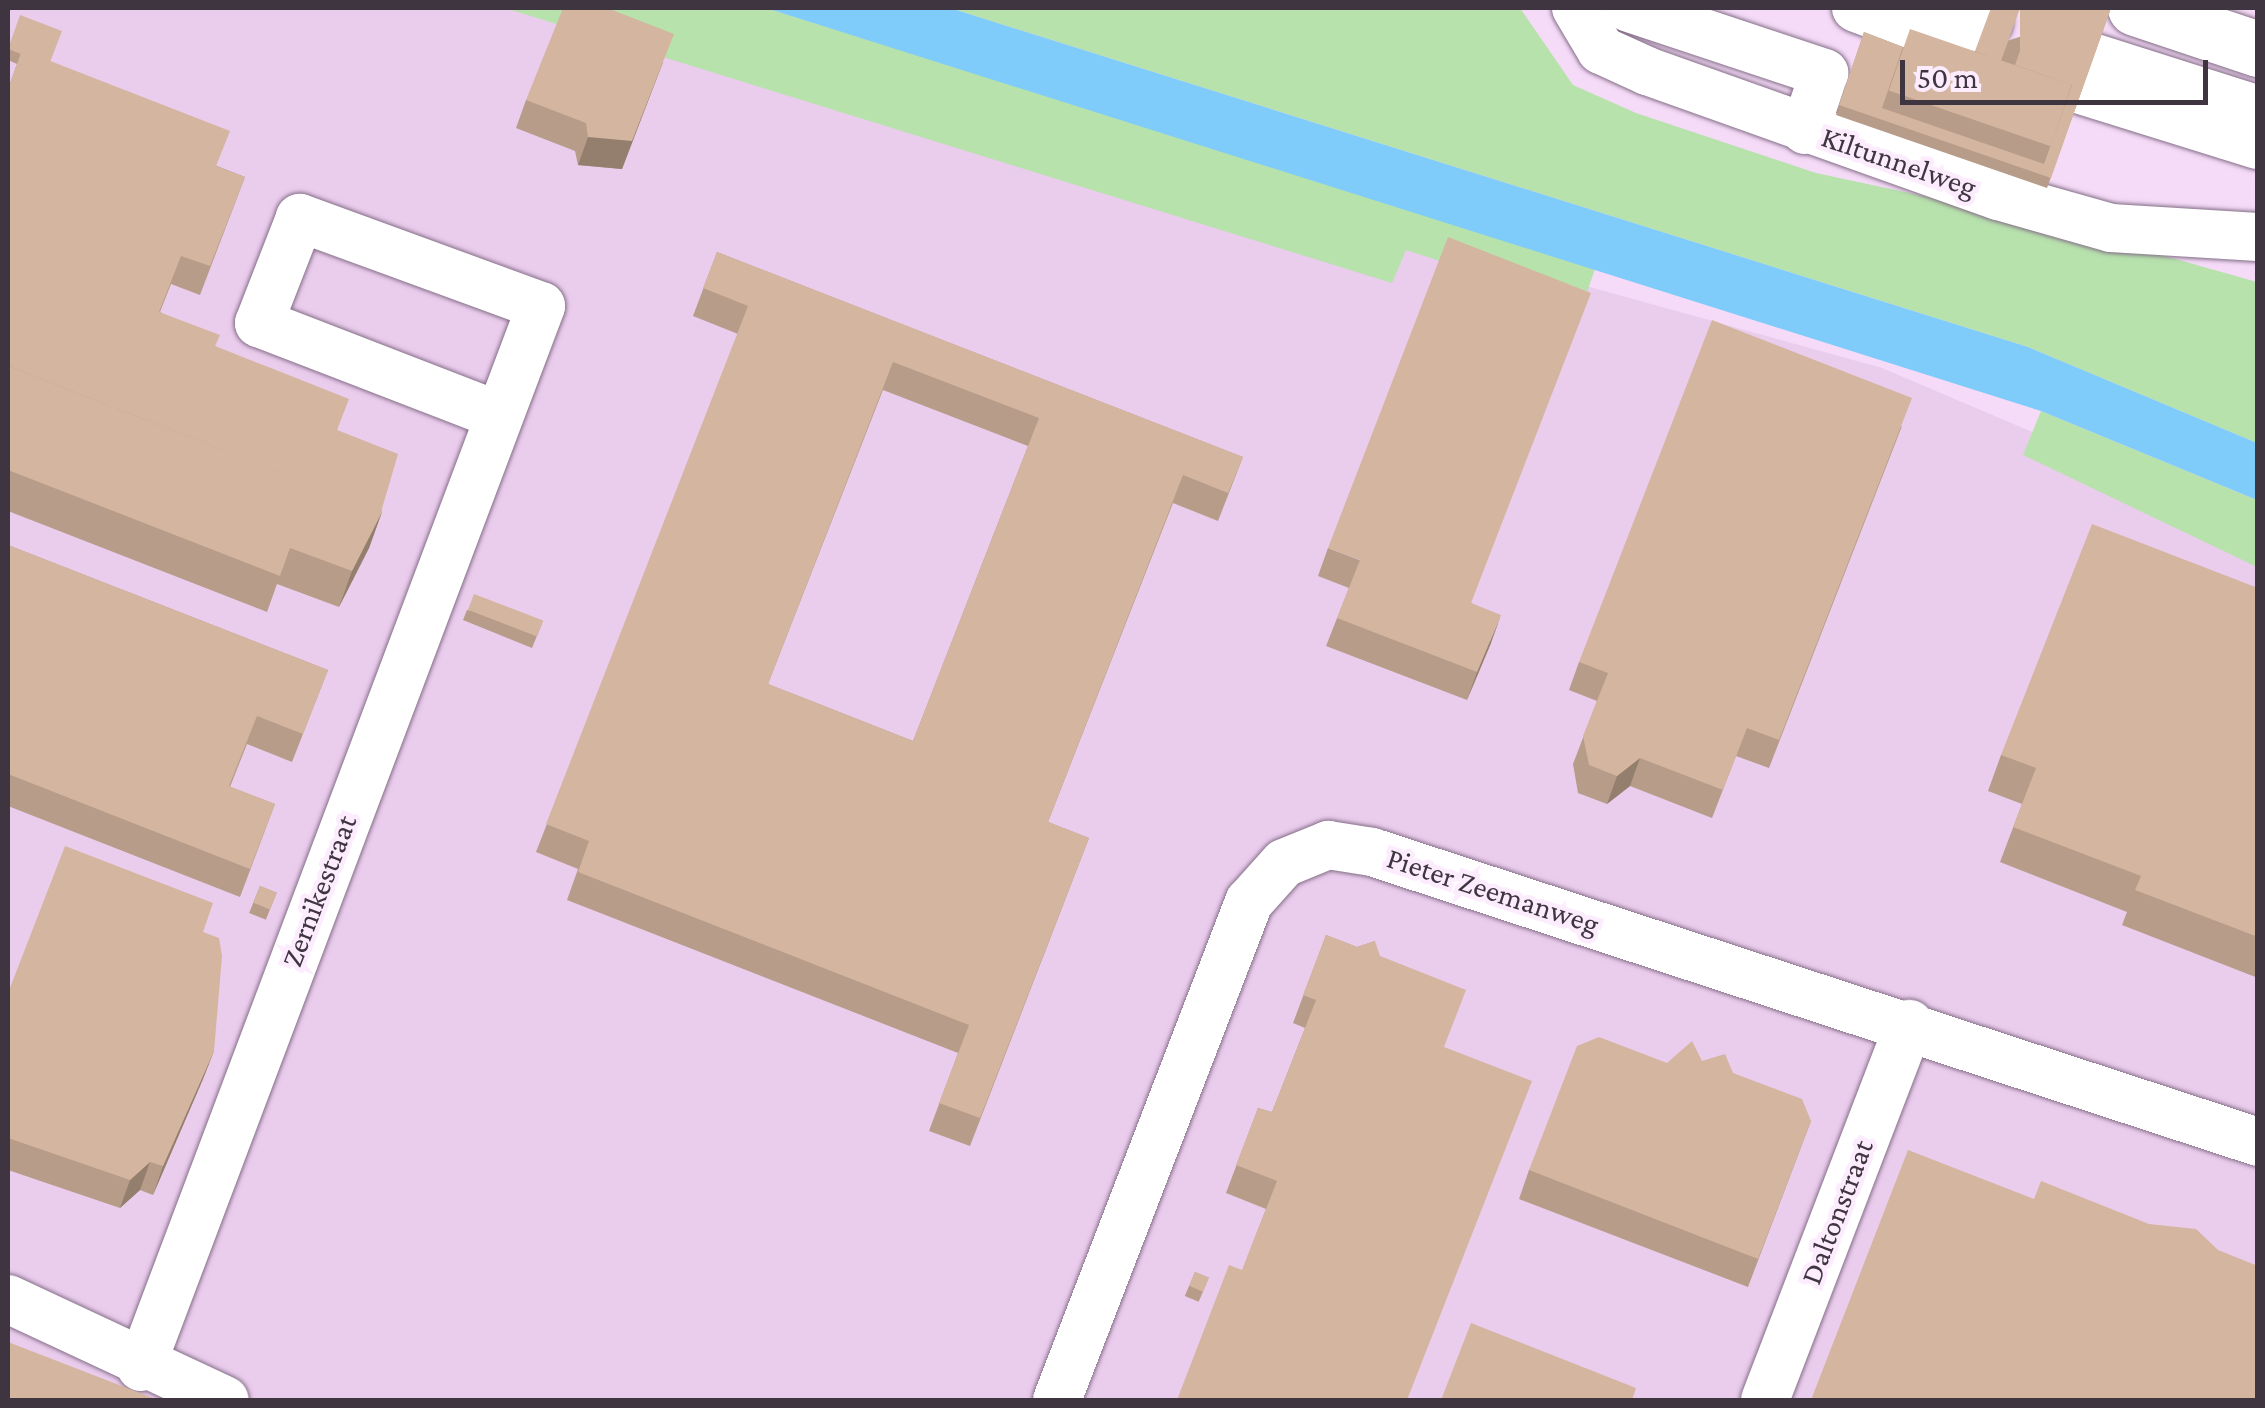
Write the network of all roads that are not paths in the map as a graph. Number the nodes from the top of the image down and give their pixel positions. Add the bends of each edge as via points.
1 (1576, 8) edge
2 (1630, 8) edge
3 (1856, 8) edge
4 (2232, 8) edge
5 (2258, 17) edge
6 (1969, 27) edge
7 (2102, 47) edge
8 (2258, 50) edge
9 (2258, 84) edge
10 (2258, 113) edge
11 (1804, 130) junction
12 (2258, 145) edge
13 (2258, 237) edge
14 (497, 415) junction
15 (1909, 1024) junction
16 (2258, 1142) edge
17 (8, 1299) edge
18 (141, 1367) junction
19 (226, 1400) edge
20 (1057, 1400) edge
21 (1765, 1400) edge

1 - 11 street, Kiltunnelweg via 1601,50
2 - 11 street via 1824,73
3 - 6 street
4 - 5 main road
7 - 8 main road
7 - 9 main road
7 - 10 main road
7 - 12 street
11 - 13 street, Kiltunnelweg via 2111,228
14 - 14 street, Zernikestraat via 259,324 300,218 541,306
14 - 18 street, Zernikestraat
15 - 16 street, Pieter Zeemanweg
15 - 20 street, Pieter Zeemanweg via 1372,852 1328,845 1284,862 1249,902
15 - 21 street, Daltonstraat
17 - 18 street
18 - 19 street

